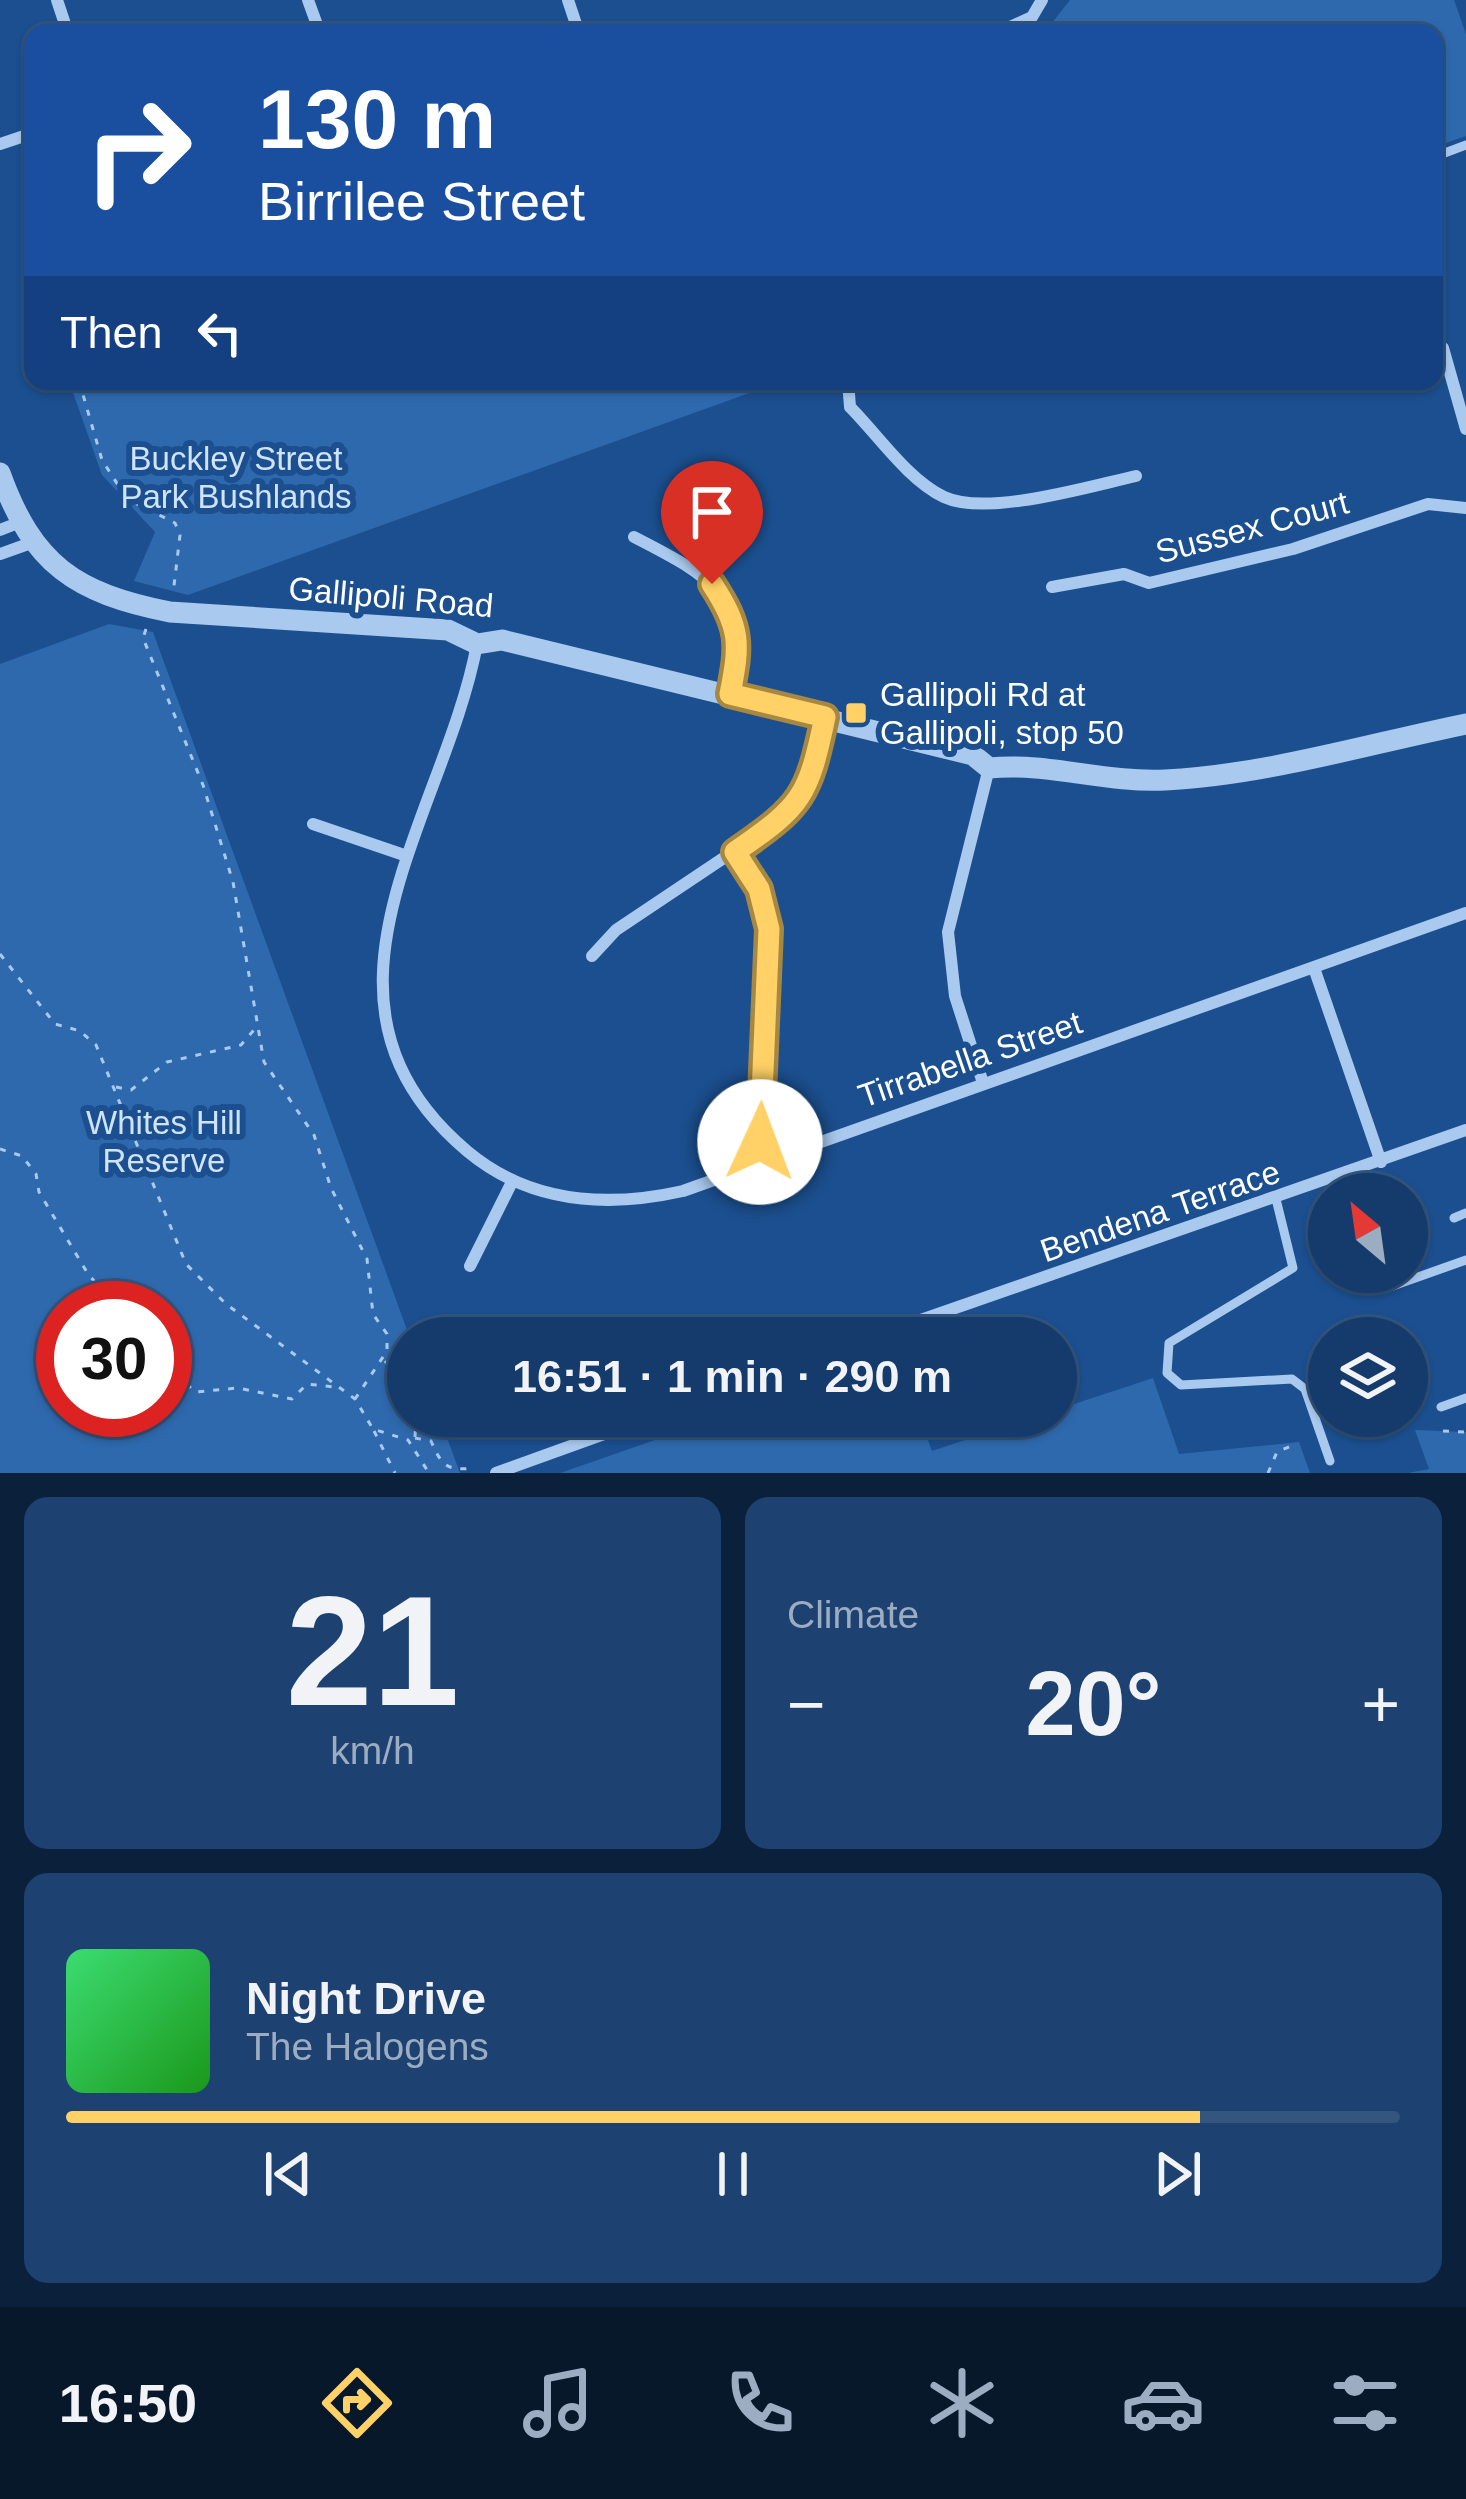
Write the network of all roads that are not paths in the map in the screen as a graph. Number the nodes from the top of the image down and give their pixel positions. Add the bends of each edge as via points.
1 (1042, 0) edge
2 (1016, 24) edge
3 (1443, 348) dead end
4 (849, 390) edge
5 (1466, 429) edge
6 (0, 473) edge
7 (1136, 476) dead end
8 (1466, 508) edge
9 (9, 526) edge
10 (634, 537) dead end
11 (31, 542) junction
12 (0, 554) edge
13 (1052, 587) dead end
14 (477, 644) junction
15 (730, 694) junction
16 (825, 717) junction
17 (1466, 724) edge
18 (989, 768) junction
19 (313, 824) dead end
20 (735, 852) junction
21 (407, 856) junction
22 (1466, 913) edge
23 (592, 956) dead end
24 (1314, 968) junction
25 (983, 1083) junction
26 (1466, 1130) edge
27 (765, 1161) junction
28 (1381, 1162) junction
29 (513, 1180) junction
30 (1276, 1199) junction
31 (1466, 1214) edge
32 (1454, 1218) dead end
33 (1466, 1260) edge
34 (470, 1266) dead end
35 (1428, 1273) edge
36 (930, 1317) edge
37 (1466, 1398) edge
38 (1441, 1407) dead end
39 (595, 1437) edge
40 (1330, 1461) dead end
41 (496, 1473) edge

1 - 2 street
3 - 5 street
4 - 7 street via 850,407 947,499 1053,494
6 - 9 street, Gallipoli Road
8 - 13 street, Sussex Court via 1428,504 1293,549 1149,583 1124,574
9 - 11 street, Gallipoli Road
10 - 15 street via 693,567 728,609 740,643
11 - 12 street
11 - 14 street, Gallipoli Road via 97,593 161,610 448,630
14 - 15 street, Gallipoli Road via 502,640
14 - 21 street, Tirrabella Street
15 - 16 street, Gallipoli Road
16 - 18 street, Gallipoli Road via 973,755
16 - 20 street via 812,781 800,800
17 - 18 street, Gallipoli Road via 1163,780
18 - 25 street via 949,932 955,996
19 - 21 street
20 - 23 street via 616,929
20 - 27 street via 759,889 769,929
21 - 29 street, Tirrabella Street via 382,940 388,1030 424,1106 481,1162
22 - 24 street, Tirrabella Street
24 - 25 street, Tirrabella Street
24 - 28 street
25 - 27 street, Tirrabella Street
26 - 28 street, Bendena Terrace
27 - 29 street, Tirrabella Street via 682,1191 603,1202
28 - 30 street, Bendena Terrace
29 - 34 street
30 - 36 street, Bendena Terrace
30 - 40 lane via 1293,1268 1169,1343 1166,1373 1181,1385 1292,1379 1305,1389
31 - 32 lane
33 - 35 lane
37 - 38 lane
39 - 41 street

